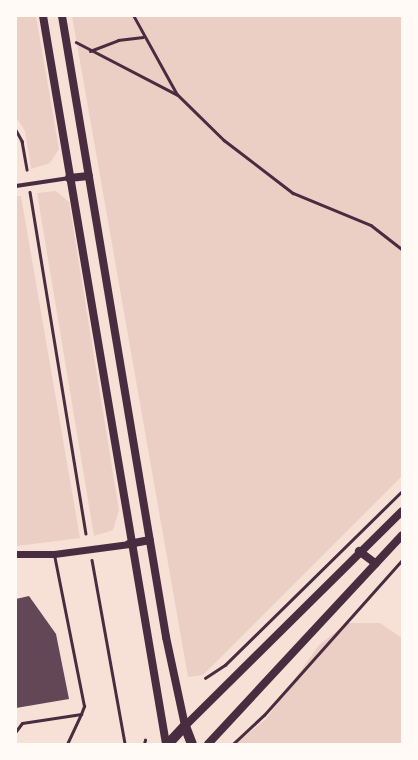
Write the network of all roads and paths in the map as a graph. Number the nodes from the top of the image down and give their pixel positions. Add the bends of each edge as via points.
1 (43, 16) edge
2 (62, 16) edge
3 (134, 16) edge
4 (143, 37) junction
5 (71, 38) dead end
6 (89, 51) junction
7 (177, 94) junction
8 (16, 130) edge
9 (27, 170) dead end
10 (89, 176) junction
11 (70, 178) junction
12 (16, 186) edge
13 (30, 192) dead end
14 (402, 249) edge
15 (402, 491) edge
16 (402, 511) edge
17 (86, 533) dead end
18 (402, 536) edge
19 (150, 540) junction
20 (129, 544) junction
21 (359, 551) junction
22 (16, 554) edge
23 (54, 554) junction
24 (92, 560) dead end
25 (402, 560) edge
26 (376, 564) junction
27 (205, 678) dead end
28 (81, 714) junction
29 (185, 726) junction
30 (16, 731) edge
31 (145, 740) dead end
32 (67, 744) edge
33 (125, 744) edge
34 (144, 744) edge
35 (167, 744) edge
36 (192, 744) edge
37 (208, 744) edge
38 (233, 744) edge

1 - 11 main road
2 - 10 main road
3 - 4 path
4 - 6 path via 118,40
4 - 7 path
5 - 6 path
6 - 7 path
7 - 14 path via 224,140 293,193 371,225
8 - 9 path via 22,141
10 - 11 main road
10 - 19 main road
11 - 12 street
11 - 20 main road
13 - 17 path
15 - 27 path via 225,665
16 - 21 main road
18 - 26 main road
19 - 20 main road
19 - 29 main road
20 - 23 street
20 - 35 main road
21 - 26 main road
21 - 29 main road
22 - 23 street
23 - 28 lane via 84,706
24 - 33 path
25 - 38 path via 264,715
26 - 37 main road
28 - 30 lane via 22,723
28 - 32 lane
29 - 35 main road
29 - 36 main road
31 - 34 path

